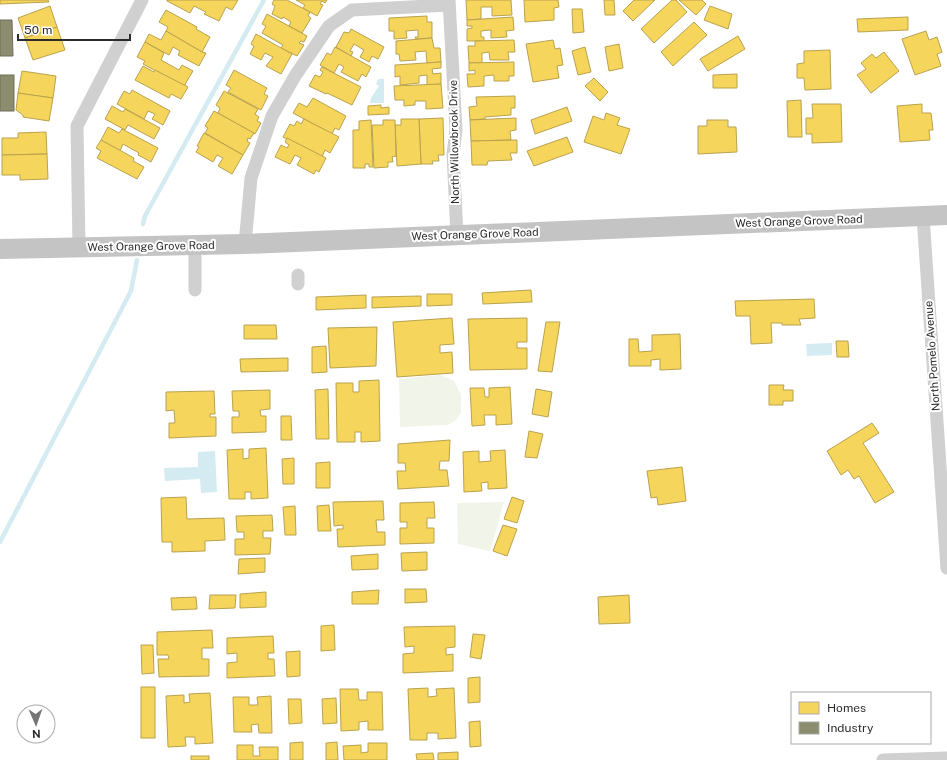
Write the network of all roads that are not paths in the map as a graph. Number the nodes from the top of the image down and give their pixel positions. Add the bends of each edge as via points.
1 (142, 0) edge
2 (449, 3) edge
3 (947, 215) edge
4 (922, 216) junction
5 (457, 235) junction
6 (245, 244) junction
7 (195, 245) junction
8 (79, 247) junction
9 (1, 249) edge
10 (196, 290) dead end
11 (947, 568) edge
12 (947, 758) edge
13 (883, 760) edge

1 - 8 street via 77,126
2 - 5 street, North Willowbrook Drive via 456,130 453,154
2 - 6 street via 352,10 329,26 294,76 272,116 251,178
3 - 4 main road, West Orange Grove Road
4 - 5 main road, West Orange Grove Road
4 - 11 street, North Pomelo Avenue
5 - 6 main road, West Orange Grove Road
6 - 7 main road, West Orange Grove Road
7 - 8 main road, West Orange Grove Road
7 - 10 street
8 - 9 main road, West Orange Grove Road
12 - 13 street

